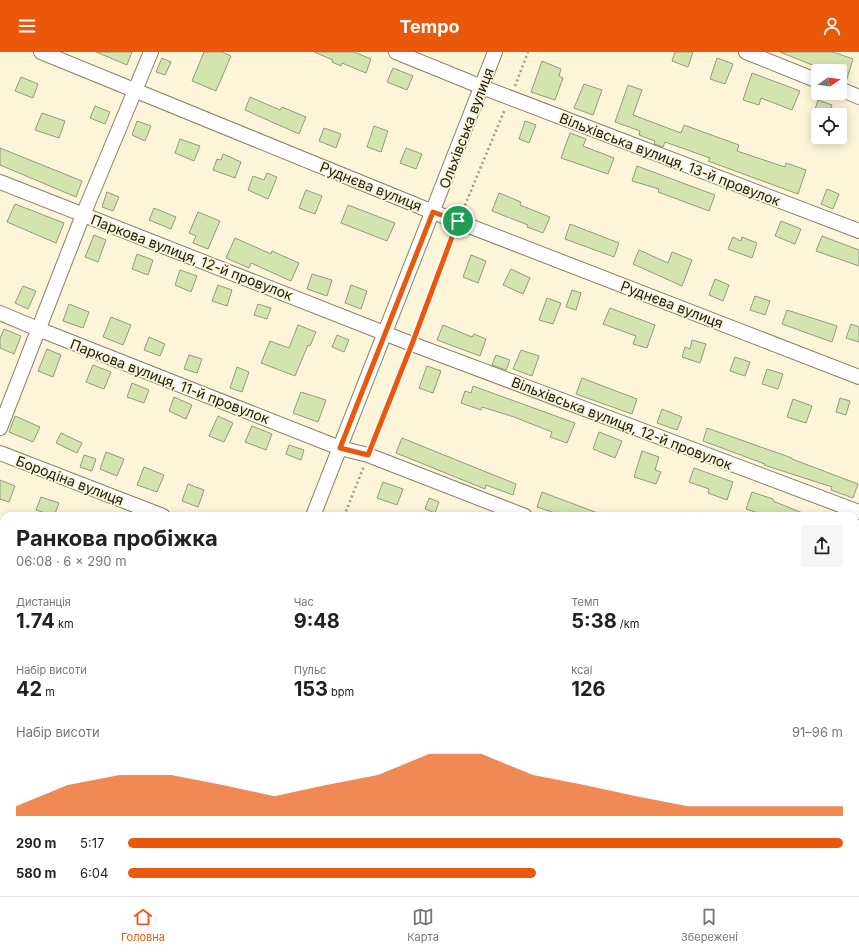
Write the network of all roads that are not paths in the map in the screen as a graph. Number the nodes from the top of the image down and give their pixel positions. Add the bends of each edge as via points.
1 (41, 52) edge
2 (151, 52) edge
3 (396, 52) edge
4 (496, 52) edge
5 (746, 52) edge
6 (811, 77) edge
7 (482, 87) junction
8 (136, 90) junction
9 (847, 90) edge
10 (858, 92) edge
11 (0, 182) edge
12 (433, 212) junction
13 (83, 215) junction
14 (859, 231) edge
15 (0, 313) edge
16 (38, 329) junction
17 (385, 332) junction
18 (859, 377) edge
19 (0, 428) edge
20 (340, 448) junction
21 (0, 453) edge
22 (152, 512) edge
23 (315, 512) edge
24 (515, 512) edge
25 (859, 512) edge

1 - 8 street, Руднєва вулиця
2 - 8 street
3 - 7 street, Вільхівська вулиця, 13-й провулок
4 - 7 street, Ольхівська вулиця
5 - 6 street
7 - 12 street, Ольхівська вулиця
7 - 14 street, Вільхівська вулиця, 13-й провулок
8 - 12 street, Руднєва вулиця
8 - 13 street
9 - 10 street
11 - 13 street, Паркова вулиця, 12-й провулок
12 - 17 street, Ольхівська вулиця
12 - 18 street, Руднєва вулиця
13 - 16 street
13 - 17 street, Паркова вулиця, 12-й провулок
15 - 16 street, Паркова вулиця, 11-й провулок
16 - 19 street
16 - 20 street, Паркова вулиця, 11-й провулок
17 - 20 street, Ольхівська вулиця
17 - 25 street, Вільхівська вулиця, 12-й провулок
20 - 23 street, Ольхівська вулиця
20 - 24 street, Паркова вулиця, 11-й провулок via 368,455
21 - 22 street, Бородіна вулиця

